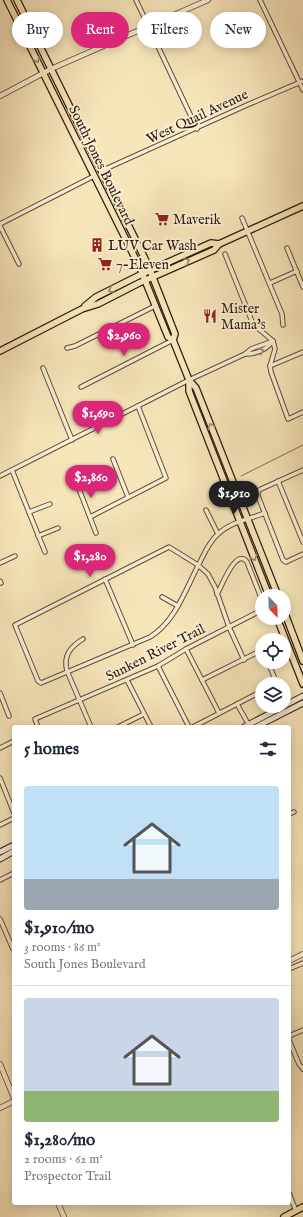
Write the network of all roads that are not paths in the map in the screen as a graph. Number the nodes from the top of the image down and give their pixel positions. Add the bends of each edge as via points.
1 (7, 0) edge
2 (17, 0) edge
3 (136, 0) edge
4 (208, 0) edge
5 (260, 0) edge
6 (142, 12) edge
7 (182, 12) edge
8 (137, 32) edge
9 (159, 48) edge
10 (51, 69) junction
11 (43, 73) junction
12 (301, 82) edge
13 (303, 90) edge
14 (0, 96) edge
15 (197, 128) junction
16 (101, 171) junction
17 (94, 176) junction
18 (303, 206) edge
19 (242, 218) dead end
20 (0, 224) edge
21 (248, 231) junction
22 (219, 244) junction
23 (287, 248) dead end
24 (226, 254) dead end
25 (18, 264) dead end
26 (151, 270) junction
27 (296, 271) junction
28 (142, 274) junction
29 (153, 277) junction
30 (145, 281) junction
31 (270, 283) junction
32 (303, 287) edge
33 (155, 306) junction
34 (82, 309) junction
35 (283, 325) dead end
36 (173, 340) junction
37 (273, 341) junction
38 (67, 348) dead end
39 (0, 350) edge
40 (303, 352) edge
41 (270, 366) junction
42 (43, 368) dead end
43 (189, 380) junction
44 (81, 387) dead end
45 (138, 406) junction
46 (303, 412) edge
47 (72, 440) junction
48 (209, 443) junction
49 (113, 459) dead end
50 (224, 460) junction
51 (12, 470) junction
52 (72, 471) dead end
53 (302, 472) edge
54 (0, 476) edge
55 (278, 481) junction
56 (128, 497) junction
57 (50, 504) dead end
58 (206, 510) dead end
59 (29, 512) junction
60 (265, 513) junction
61 (90, 517) junction
62 (247, 518) junction
63 (240, 522) junction
64 (58, 528) dead end
65 (96, 533) dead end
66 (218, 534) junction
67 (38, 536) junction
68 (303, 542) edge
69 (45, 552) dead end
70 (303, 554) edge
71 (15, 556) dead end
72 (0, 563) edge
73 (198, 565) junction
74 (105, 579) junction
75 (258, 589) edge
76 (266, 589) edge
77 (275, 589) edge
78 (217, 594) junction
79 (162, 597) dead end
80 (178, 606) junction
81 (255, 614) edge
82 (280, 625) edge
83 (289, 625) edge
84 (229, 627) junction
85 (83, 639) dead end
86 (133, 645) junction
87 (186, 649) junction
88 (255, 654) edge
89 (244, 660) junction
90 (303, 661) edge
91 (158, 666) junction
92 (68, 671) junction
93 (127, 680) junction
94 (202, 680) junction
95 (303, 684) edge
96 (0, 693) edge
97 (255, 695) edge
98 (303, 696) edge
99 (1, 700) edge
100 (80, 700) junction
101 (303, 703) edge
102 (237, 704) junction
103 (219, 713) junction
104 (144, 714) junction
105 (9, 716) dead end
106 (37, 725) edge
107 (90, 725) edge
108 (122, 725) edge
109 (150, 725) edge
110 (188, 725) edge
111 (197, 725) edge
112 (247, 725) edge
113 (249, 725) edge
114 (260, 725) edge
115 (12, 742) edge
116 (0, 748) edge
117 (0, 778) edge
118 (12, 808) edge
119 (294, 812) dead end
120 (291, 813) edge
121 (12, 819) edge
122 (0, 825) edge
123 (12, 846) edge
124 (0, 852) edge
125 (12, 852) edge
126 (0, 858) edge
127 (12, 874) edge
128 (0, 880) edge
129 (0, 919) edge
130 (12, 945) edge
131 (303, 954) edge
132 (291, 960) edge
133 (303, 963) edge
134 (291, 968) edge
135 (303, 1030) edge
136 (291, 1035) edge
137 (291, 1045) edge
138 (0, 1064) edge
139 (303, 1069) edge
140 (12, 1093) edge
141 (12, 1102) edge
142 (0, 1108) edge
143 (291, 1199) edge
144 (59, 1205) edge
145 (303, 1207) edge
146 (296, 1210) junction
147 (64, 1217) edge
148 (284, 1217) edge

1 -> 11 main road, South Jones Boulevard
2 - 10 main road, South Jones Boulevard
3 - 6 street
4 - 7 street
5 - 12 street
8 - 10 street
9 - 15 street
10 - 11 street
10 - 16 main road, South Jones Boulevard
11 - 14 street
11 - 17 main road, South Jones Boulevard
12 - 13 street
12 - 15 street, West Quail Avenue
15 - 16 street, West Quail Avenue
16 - 26 main road, South Jones Boulevard
17 - 20 street
17 - 28 main road, South Jones Boulevard
18 - 21 main road
19 - 21 street
20 - 25 street
21 - 22 main road
21 - 31 street
22 - 26 main road via 211,243
29 -> 22 main road via 214,250
23 - 27 street
24 - 37 street via 253,324
26 - 28 main road
26 - 29 main road, South Jones Boulevard
27 - 31 street
27 - 32 street
28 - 30 main road, South Jones Boulevard
28 -> 34 main road via 96,297
29 - 30 main road
29 - 36 main road, South Jones Boulevard via 175,334
30 - 33 main road, South Jones Boulevard
30 - 34 main road
31 - 35 street via 282,314
33 - 36 main road, South Jones Boulevard via 168,337
33 - 38 street
34 - 39 main road
36 - 43 main road, South Jones Boulevard
36 - 44 street
37 - 41 street via 275,349
37 - 43 street via 251,348 245,354
40 - 41 street
41 - 46 street via 288,419
42 - 47 street
43 - 45 street
43 - 48 main road, South Jones Boulevard via 189,391
50 -> 43 main road, South Jones Boulevard via 196,388
45 - 47 street
45 - 56 street via 166,478
47 - 51 street
48 - 50 main road
48 - 63 main road, South Jones Boulevard
49 - 56 street
50 - 62 main road, South Jones Boulevard
51 - 54 street
51 - 59 street
52 - 61 street
53 - 55 street
55 - 60 street via 258,491
55 - 68 street
56 - 61 street
57 - 59 street
58 - 66 street
59 - 67 street
60 - 62 street
60 - 70 street via 283,560 286,562
61 - 65 street
62 - 63 street
62 - 77 main road, South Jones Boulevard
63 - 66 street
63 -> 76 main road, South Jones Boulevard
64 - 67 street
66 - 73 street
67 - 69 street
71 - 72 street
73 - 74 street via 169,547
73 - 78 street via 208,574
73 - 80 street
74 - 86 street
74 - 92 street via 16,626 39,682
75 - 78 street via 246,560 241,558 236,560
78 - 84 street
79 - 80 street
80 - 86 street via 170,621 159,632
81 - 84 street, Sunken River Trail
82 - 95 main road
83 - 90 main road
84 - 87 street, Sunken River Trail
84 - 89 street
85 - 92 street via 69,651 66,661
86 - 92 street
87 - 91 street, Sunken River Trail
87 - 94 street
88 - 89 street
89 - 94 street
91 - 93 street, Sunken River Trail
91 - 110 street
92 - 100 street
93 - 100 street, Sunken River Trail
93 - 104 street
94 - 103 street
96 - 99 street
97 - 102 street
98 - 113 main road
99 - 105 street
100 - 106 street, Sunken River Trail via 35,719
100 - 107 street
101 - 114 main road
102 - 103 street
102 - 112 street
103 - 111 street
104 - 108 street
104 - 109 street
115 - 116 street
117 - 118 street
119 - 120 street
121 - 122 street
123 - 124 main road
125 - 126 main road
127 - 128 street
129 - 130 street
131 - 132 street
133 - 134 street
135 - 136 street
137 - 139 street via 298,1064
138 - 140 street
141 - 142 street
143 - 146 street
144 - 147 street
145 - 146 main road
146 - 148 main road

